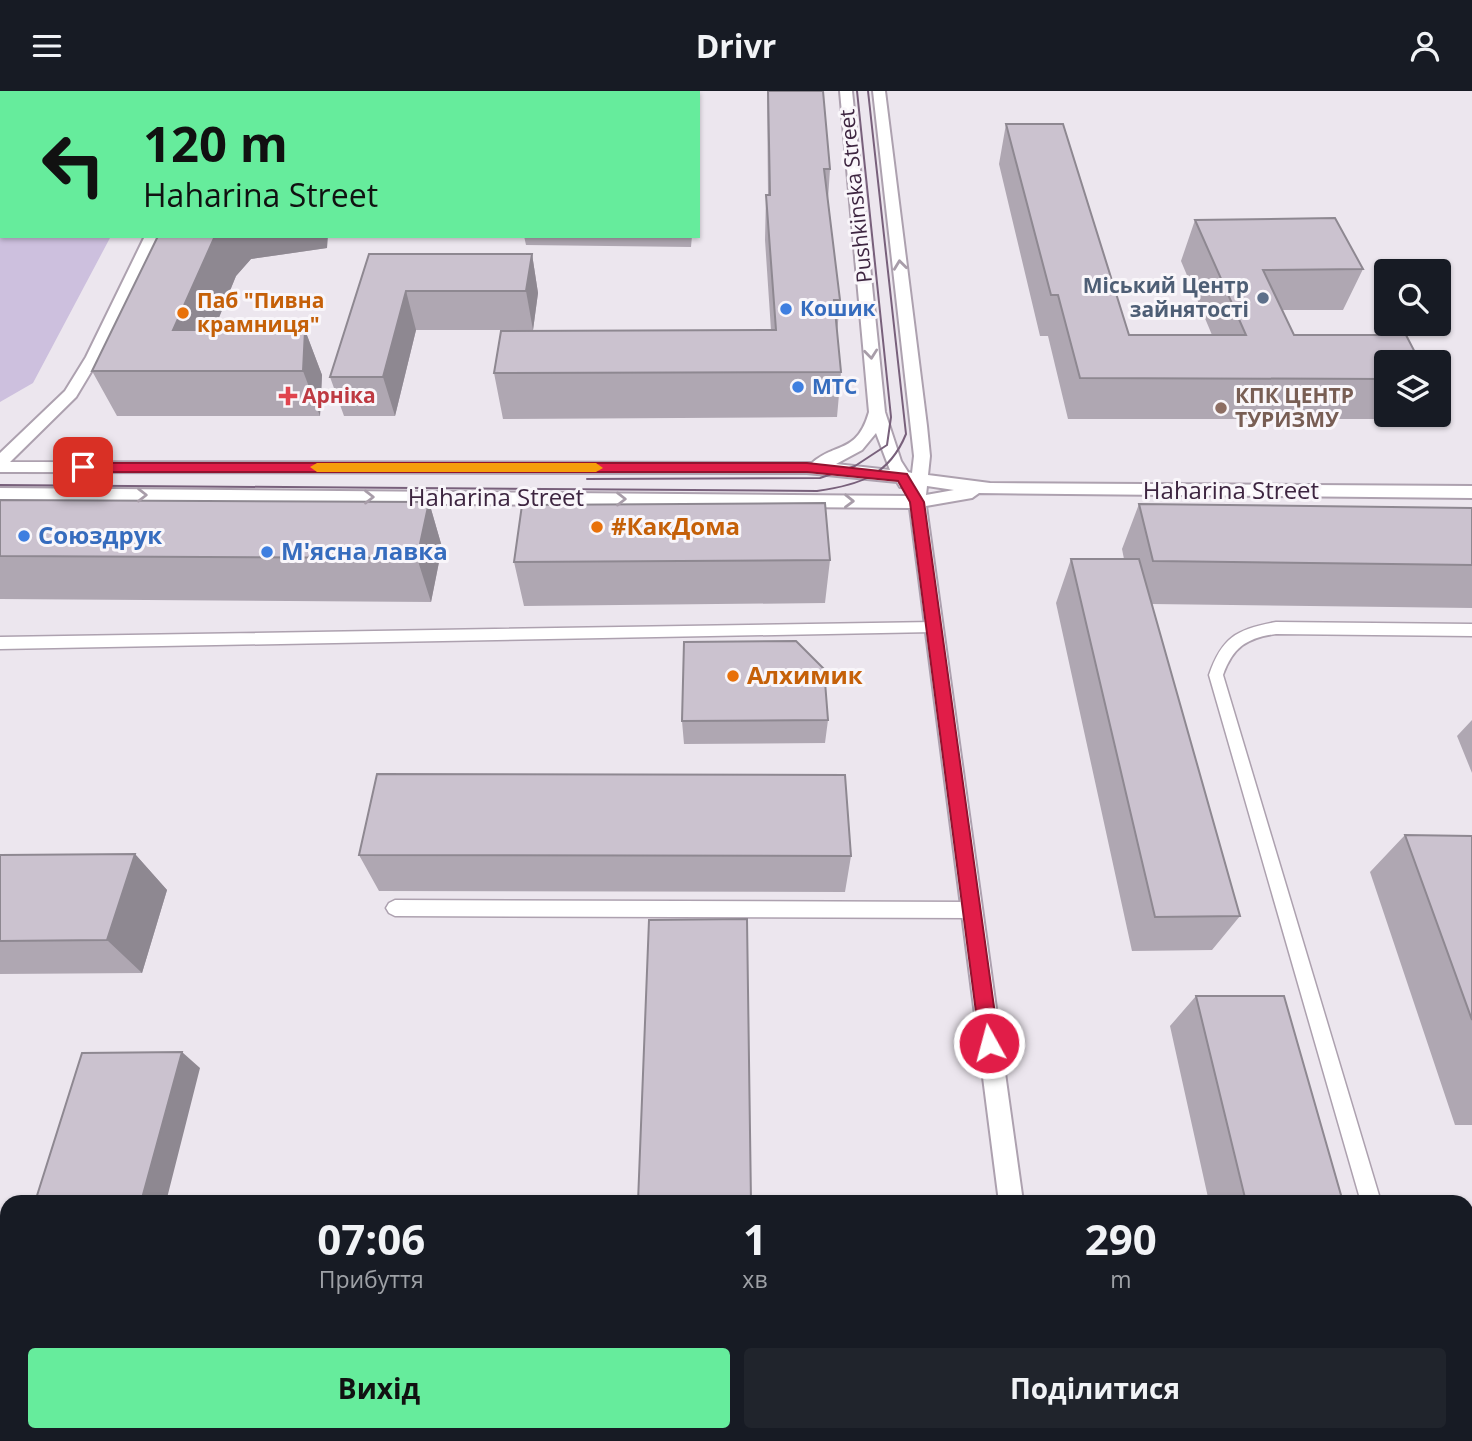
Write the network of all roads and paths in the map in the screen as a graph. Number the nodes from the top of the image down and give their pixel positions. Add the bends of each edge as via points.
1 (846, 91) edge
2 (879, 91) edge
3 (151, 238) edge
4 (877, 412) junction
5 (0, 464) edge
6 (807, 468) junction
7 (902, 477) junction
8 (920, 479) junction
9 (990, 489) junction
10 (1472, 492) edge
11 (0, 494) edge
12 (917, 502) junction
13 (934, 628) junction
14 (1472, 630) edge
15 (0, 643) edge
16 (395, 908) dead end
17 (972, 910) junction
18 (1010, 1195) edge
19 (1369, 1195) edge

1 -> 4 street, Pushkinska Street
8 -> 2 street, Pushkinska Street via 919,426
3 - 5 street via 71,394
4 - 6 street via 874,427 863,441 844,456
4 - 7 street, Pushkinska Street
5 - 6 street, Haharina Street
6 - 7 street, Haharina Street
7 - 8 street, Haharina Street
7 - 12 street, Pushkinska Street
8 - 9 street, Haharina Street
8 - 12 street, Pushkinska Street
9 - 10 street, Haharina Street
9 - 12 street, Haharina Street
11 -> 12 street, Haharina Street
12 - 13 street, Pushkinska Street
13 - 15 lane
13 - 17 street, Pushkinska Street
14 - 19 lane via 1252,631 1238,637 1222,655 1216,675
16 - 17 lane
17 - 18 street, Pushkinska Street

